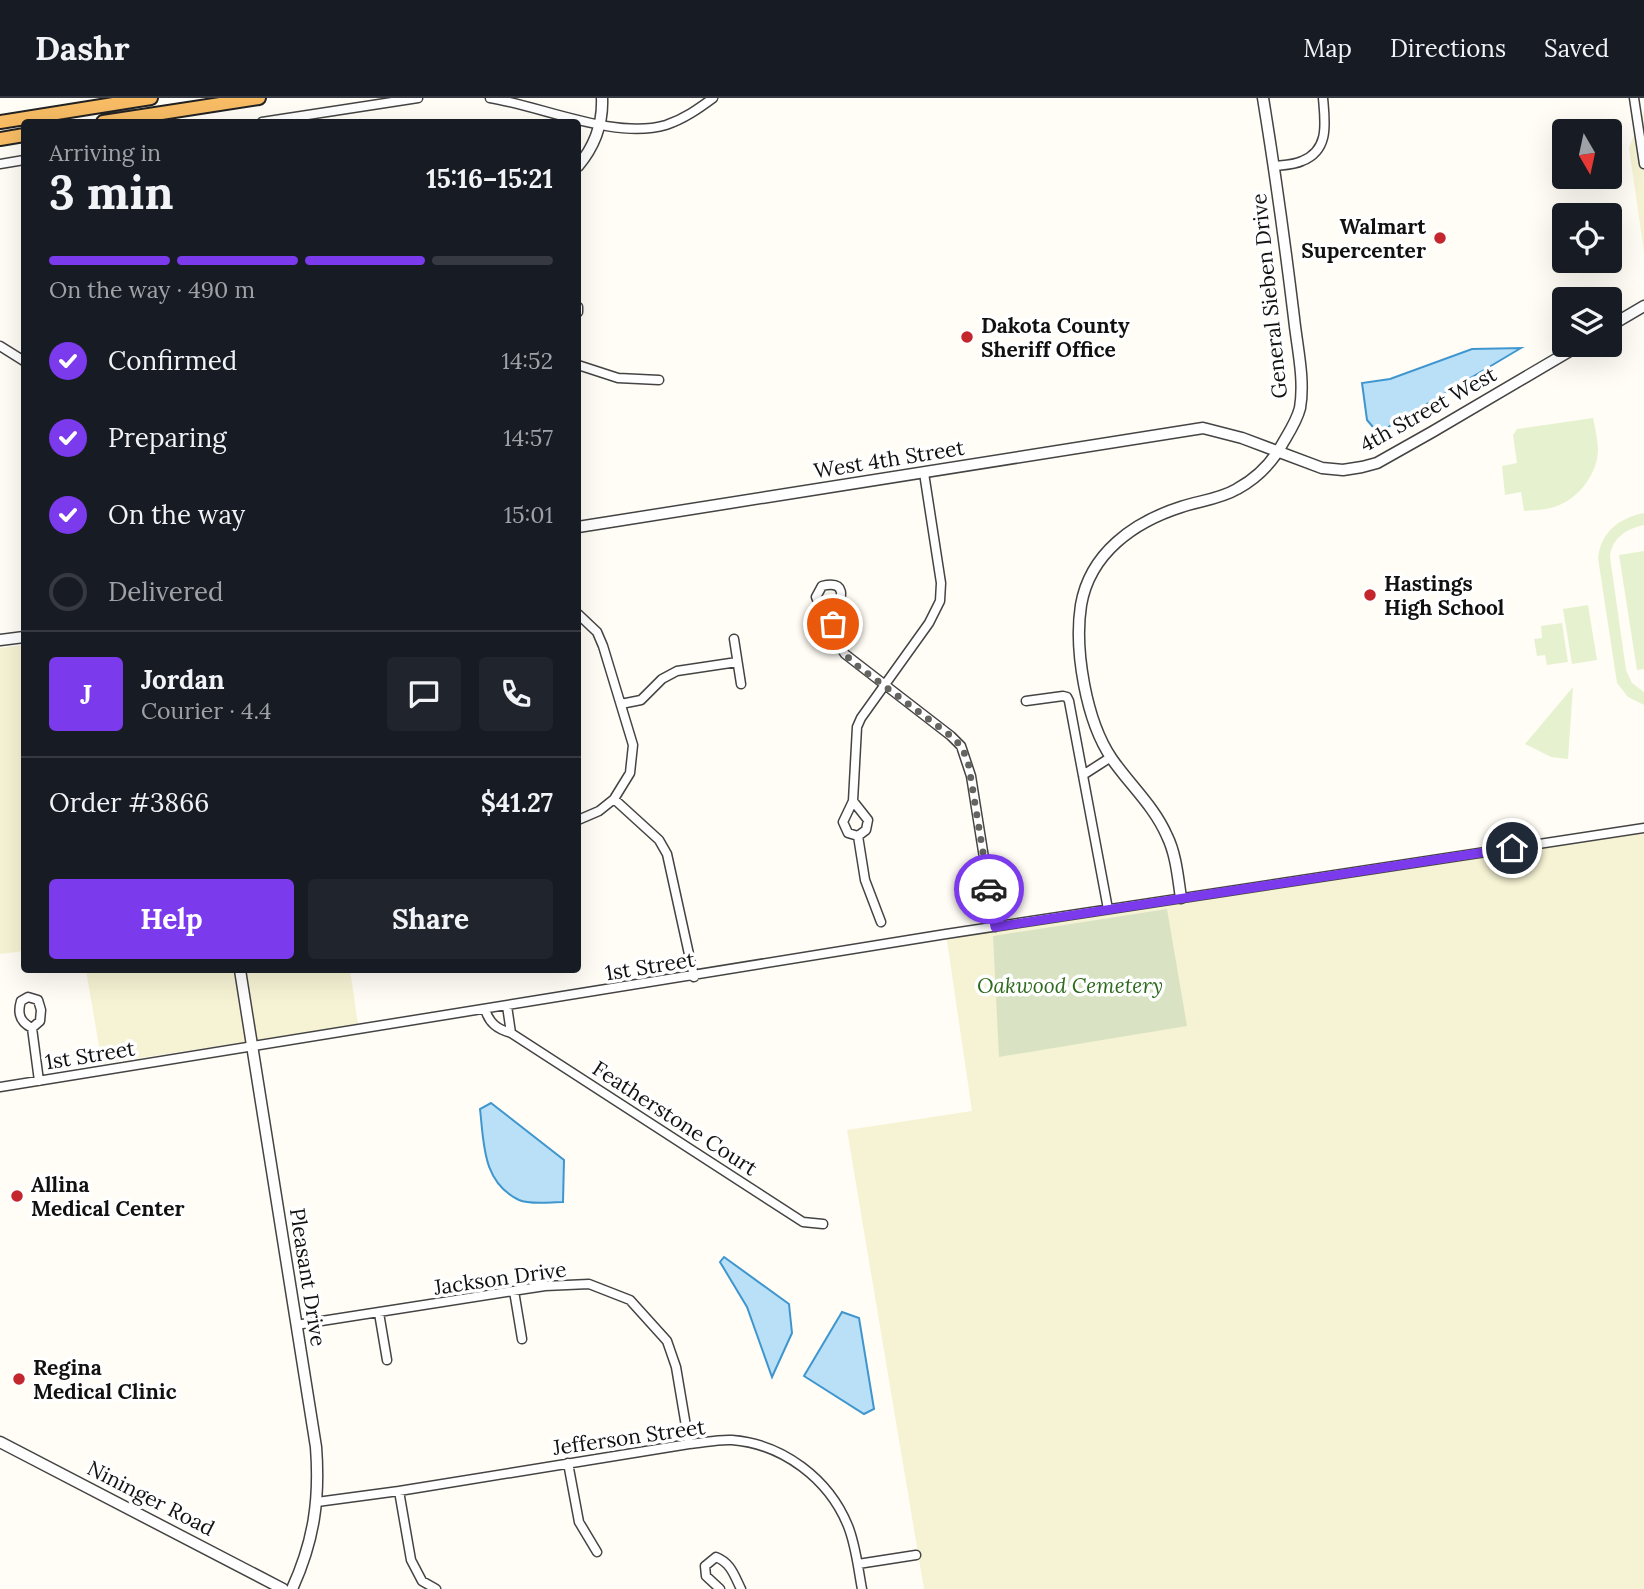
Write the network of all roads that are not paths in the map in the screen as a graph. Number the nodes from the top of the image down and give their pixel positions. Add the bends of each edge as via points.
1 (151, 98) edge
2 (259, 98) edge
3 (418, 98) edge
4 (489, 98) edge
5 (602, 98) edge
6 (713, 98) edge
7 (1263, 98) edge
8 (1323, 98) edge
9 (1634, 98) edge
10 (319, 118) edge
11 (122, 119) edge
12 (579, 119) edge
13 (581, 119) edge
14 (0, 122) edge
15 (601, 124) junction
16 (21, 136) edge
17 (0, 139) edge
18 (21, 160) edge
19 (581, 162) edge
20 (0, 164) edge
21 (1644, 164) edge
22 (1275, 166) junction
23 (1644, 306) edge
24 (1622, 319) edge
25 (0, 346) edge
26 (1559, 357) edge
27 (21, 359) edge
28 (581, 366) edge
29 (660, 380) dead end
30 (1207, 429) joint
31 (1278, 453) junction
32 (924, 473) junction
33 (581, 527) edge
34 (581, 617) edge
35 (833, 624) junction
36 (21, 637) edge
37 (734, 639) dead end
38 (0, 640) edge
39 (737, 662) junction
40 (741, 684) dead end
41 (884, 684) junction
42 (1026, 701) dead end
43 (621, 704) junction
44 (1111, 757) junction
45 (1083, 775) junction
46 (614, 799) junction
47 (853, 801) junction
48 (581, 819) edge
49 (1644, 828) edge
50 (858, 836) junction
51 (1181, 898) junction
52 (1108, 909) junction
53 (881, 922) dead end
54 (995, 927) junction
55 (240, 973) edge
56 (694, 977) junction
57 (507, 1006) junction
58 (485, 1009) junction
59 (32, 1028) dead end
60 (511, 1033) junction
61 (252, 1046) junction
62 (39, 1081) junction
63 (0, 1087) edge
64 (823, 1224) dead end
65 (514, 1291) junction
66 (379, 1313) junction
67 (296, 1325) junction
68 (522, 1339) dead end
69 (387, 1360) dead end
70 (0, 1442) edge
71 (689, 1444) junction
72 (568, 1463) junction
73 (399, 1491) junction
74 (317, 1502) junction
75 (597, 1552) dead end
76 (916, 1555) dead end
77 (858, 1564) junction
78 (283, 1589) edge
79 (292, 1589) edge
80 (436, 1589) edge
81 (720, 1589) edge
82 (741, 1589) edge
83 (862, 1589) edge

1 - 14 highway
2 - 11 highway
3 - 10 street
4 - 12 street
5 - 15 street
6 - 15 street via 692,114 665,125 639,129
7 - 22 street, General Sieben Drive
8 - 22 street via 1323,142 1302,162
9 - 21 street
13 - 15 street
15 - 19 street
16 - 17 highway
18 - 20 street
22 - 31 street, General Sieben Drive via 1301,382 1300,408
23 - 24 street
25 - 27 street
26 - 31 street, 4th Street West via 1377,463 1343,470 1322,468
28 - 29 street via 618,378
30 - 31 street, 4th Street West
30 - 32 street, West 4th Street
31 - 44 street, General Sieben Drive via 1235,491 1150,518 1126,533 1089,578 1081,605 1083,676 1094,724
32 - 33 street, West 4th Street
32 - 41 street via 941,595 932,618
34 - 43 street via 597,632
35 - 35 street via 842,599 830,584 822,586 816,597 825,618
35 - 41 street via 845,654
36 - 38 street
37 - 39 street
39 - 40 street
39 - 43 street via 668,674 641,699
41 - 47 street via 857,727
41 - 54 street via 951,736 968,761
42 - 45 street via 1067,697
43 - 46 street via 633,745 630,773
44 - 45 street
44 - 51 street, General Sieben Drive via 1151,807 1168,837
45 - 52 street
46 - 48 street
46 - 56 street via 659,840 667,854
47 - 50 street via 869,820
47 - 50 street via 844,828
49 - 51 street, 1st Street
50 - 53 street via 865,880
51 - 52 street, 1st Street
52 - 54 street, 1st Street
54 - 56 street, 1st Street
55 - 61 street, Pleasant Drive
56 - 57 street, 1st Street
57 - 58 street, 1st Street
57 - 60 street
58 - 60 street, Featherstone Court via 492,1023
58 - 61 street, 1st Street
59 - 62 street
60 - 64 street, Featherstone Court via 803,1222
61 - 62 street, 1st Street
61 - 67 street, Pleasant Drive
62 - 63 street, 1st Street
65 - 66 street, Jackson Drive
65 - 68 street
65 - 71 street, Jackson Drive via 589,1284 630,1300 667,1341
66 - 67 street, Jackson Drive
66 - 69 street
67 - 74 street, Pleasant Drive via 316,1447
70 - 78 street, Nininger Road
71 - 72 street, Jefferson Street
71 - 77 street, Jefferson Street via 732,1440 772,1450 803,1467 840,1509
72 - 73 street, Jefferson Street
72 - 75 street via 579,1522
73 - 74 street, Jefferson Street
73 - 80 street via 411,1560 422,1581
74 - 79 street, Pleasant Drive via 304,1563
76 - 77 street
77 - 83 street, Jefferson Street
81 - 82 street via 706,1576 705,1566 716,1557 730,1567

